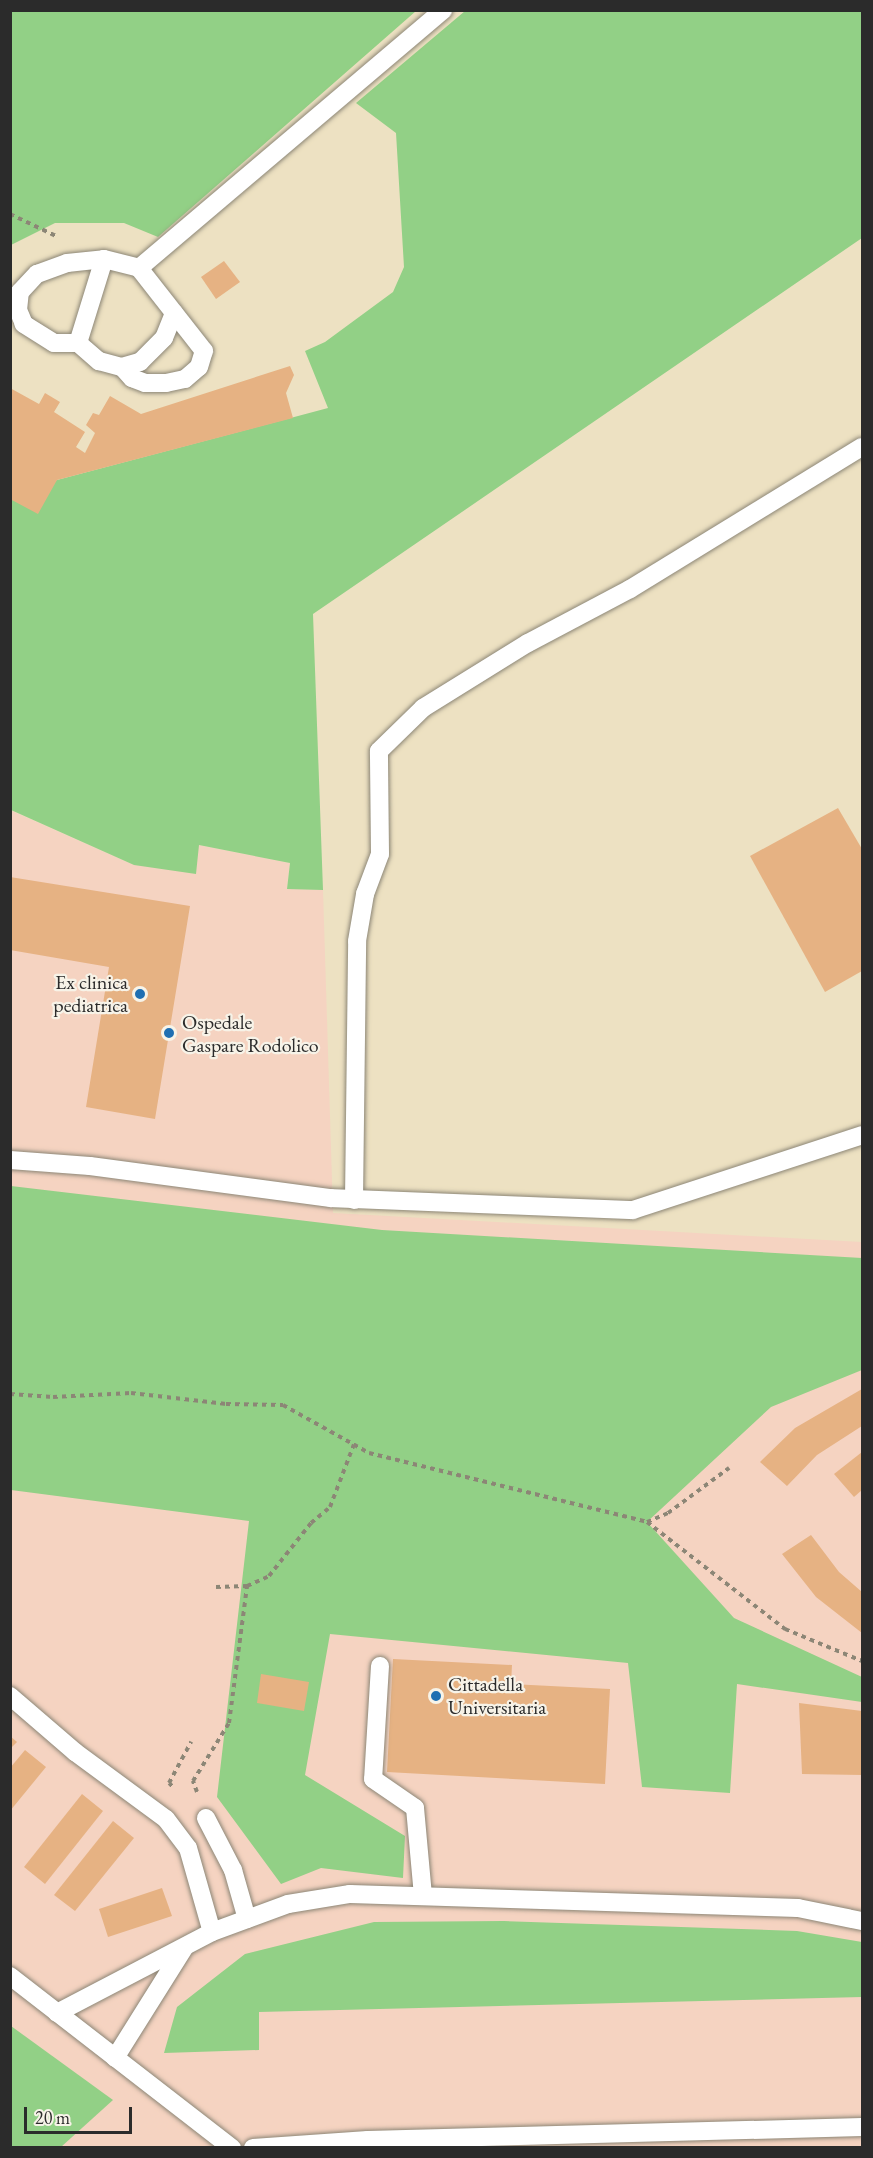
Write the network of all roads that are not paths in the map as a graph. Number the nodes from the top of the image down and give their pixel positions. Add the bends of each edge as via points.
1 (443, 10) edge
2 (104, 259) junction
3 (139, 268) junction
4 (174, 313) junction
5 (78, 343) junction
6 (122, 367) junction
7 (862, 447) edge
8 (862, 1135) edge
9 (10, 1160) edge
10 (354, 1200) junction
11 (380, 1666) dead end
12 (10, 1696) edge
13 (206, 1818) road end
14 (423, 1896) junction
15 (247, 1919) junction
16 (862, 1921) edge
17 (212, 1932) junction
18 (185, 1946) junction
19 (13, 1980) edge
20 (57, 2013) junction
21 (115, 2058) junction
22 (862, 2127) edge
23 (368, 2140) junction
24 (489, 2142) edge
25 (232, 2148) edge
26 (253, 2148) edge
27 (347, 2148) edge

1 - 3 lane
2 - 3 lane
2 - 5 lane
2 - 5 lane via 67,263 37,274 20,292 18,310 24,324 54,343
3 - 4 lane
4 - 6 lane via 164,338 140,362
4 - 6 lane via 204,351 199,367 185,379 145,383 132,378
5 - 6 lane via 99,361
7 - 10 lane via 630,589 528,643 423,708 380,751 380,854 365,894 357,941
8 - 10 lane via 633,1210
9 - 10 lane
11 - 14 lane via 373,1779 415,1808
12 - 17 lane via 75,1752 166,1819 188,1848
13 - 15 lane via 232,1870
14 - 15 lane via 350,1894 288,1904
14 - 16 lane via 798,1908
15 - 17 lane
17 - 18 lane
18 - 20 lane
18 - 21 lane
19 - 20 lane
20 - 21 lane
21 - 25 lane
22 - 24 lane
23 - 24 lane
23 - 26 lane
23 - 27 lane

